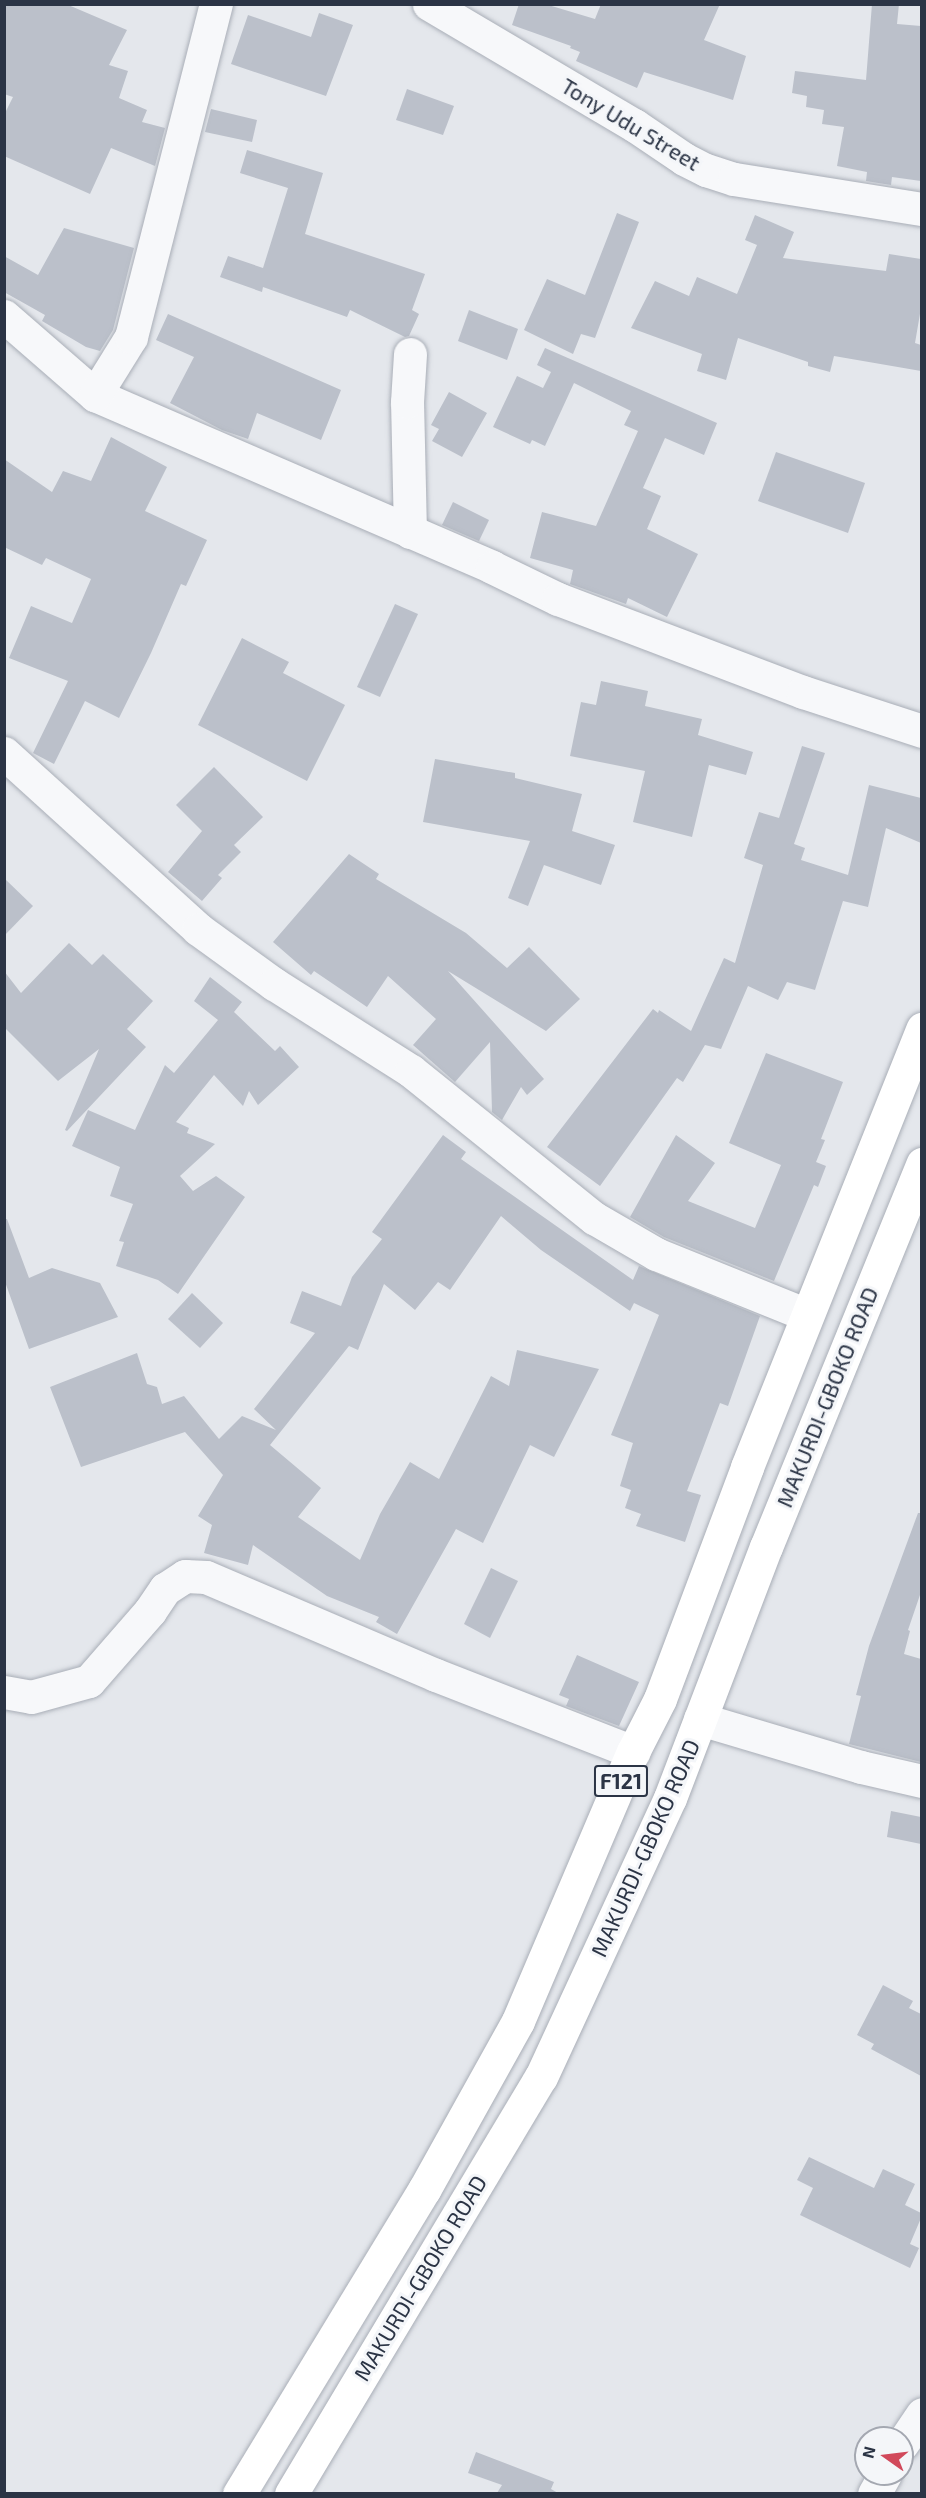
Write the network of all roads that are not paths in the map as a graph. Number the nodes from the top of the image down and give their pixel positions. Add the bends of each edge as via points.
1 (216, 4) edge
2 (429, 4) edge
3 (921, 209) edge
4 (4, 316) edge
5 (410, 354) dead end
6 (95, 395) junction
7 (410, 532) junction
8 (921, 731) edge
9 (4, 753) edge
10 (921, 1029) edge
11 (921, 1164) edge
12 (807, 1314) junction
13 (4, 1692) edge
14 (700, 1719) junction
15 (633, 1752) junction
16 (921, 1781) edge
17 (239, 2493) edge
18 (291, 2493) edge

1 - 6 street via 131,337
2 - 3 street, Tony Udu Street via 706,170 734,179
4 - 6 street
5 - 7 street
6 - 7 street
7 - 8 street via 574,611
9 - 12 street via 198,929 274,984 411,1071 594,1218 656,1254
10 - 12 main road, F121
11 - 14 main road, MAKURDI-GBOKO ROAD / F121
12 - 15 main road, F121 via 660,1699
13 - 15 street via 31,1697 89,1681 165,1589 185,1576 206,1577 436,1675
14 - 16 street
14 - 18 main road, MAKURDI-GBOKO ROAD / F121 via 665,1808 541,2077
15 - 17 main road, F121 via 518,2021 424,2190

